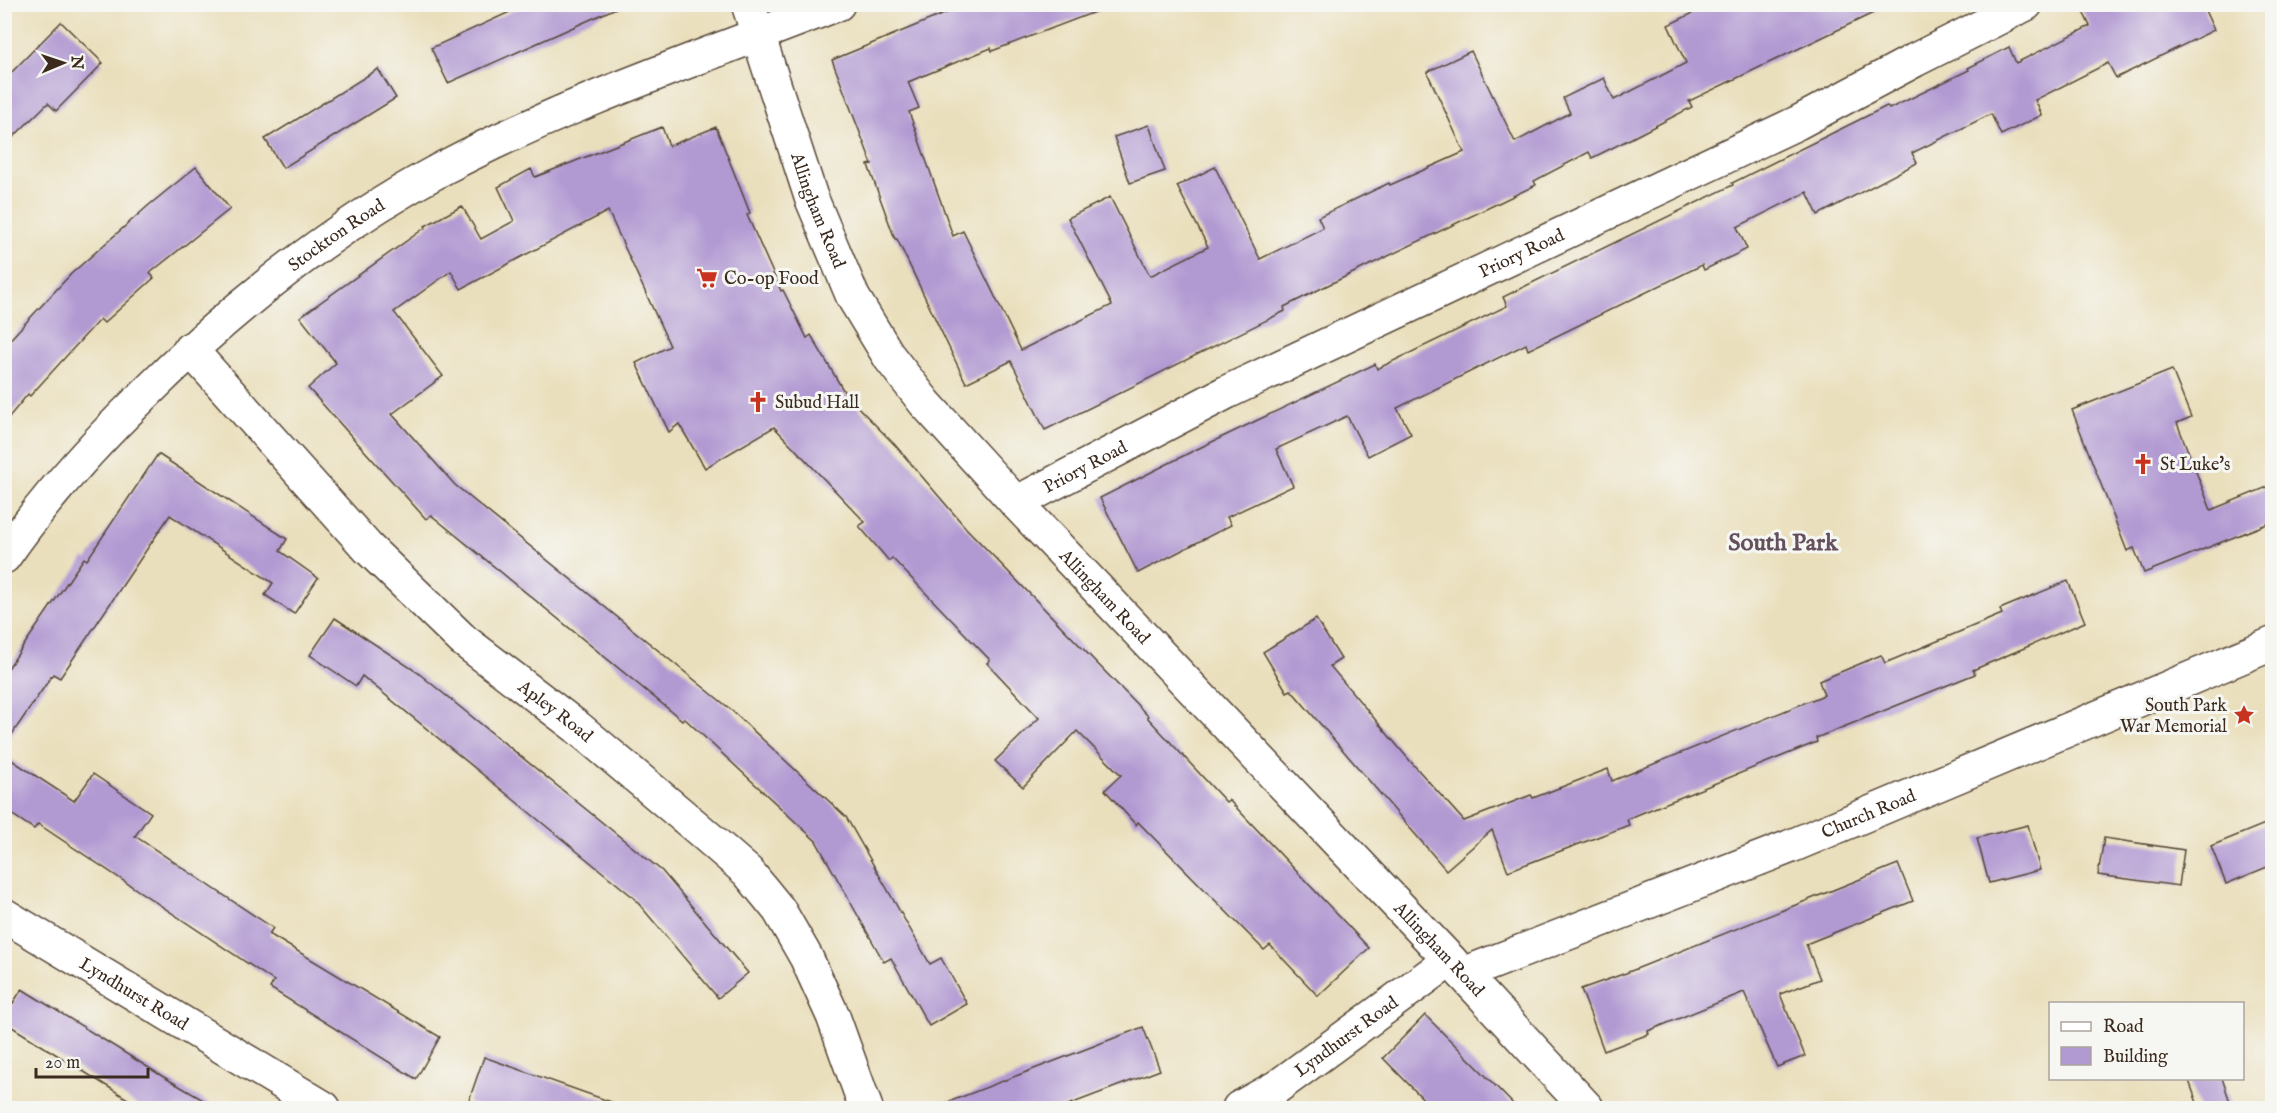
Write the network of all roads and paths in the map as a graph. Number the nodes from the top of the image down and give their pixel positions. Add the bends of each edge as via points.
1 (748, 4) edge
2 (838, 4) edge
3 (2026, 4) edge
4 (756, 36) junction
5 (190, 349) junction
6 (1016, 503) junction
7 (4, 557) edge
8 (2272, 644) edge
9 (4, 915) edge
10 (1456, 967) junction
11 (324, 1108) edge
12 (866, 1108) edge
13 (1239, 1108) edge
14 (1587, 1108) edge

1 - 4 street, Allingham Road
2 - 4 street, Stockton Road
3 - 6 street, Priory Road via 1797,123 1227,392
4 - 5 street, Stockton Road via 542,120 445,167 290,267
4 - 6 street, Allingham Road via 811,197 853,297 890,358 925,403
5 - 7 street, Stockton Road via 87,452
5 - 12 street, Apley Road via 368,548 463,640 577,727 748,872 779,910 806,957 833,1016
6 - 10 street, Allingham Road
8 - 10 street, Church Road via 1789,847
9 - 11 street, Lyndhurst Road
10 - 13 street, Lyndhurst Road via 1277,1087
10 - 14 street, Allingham Road

